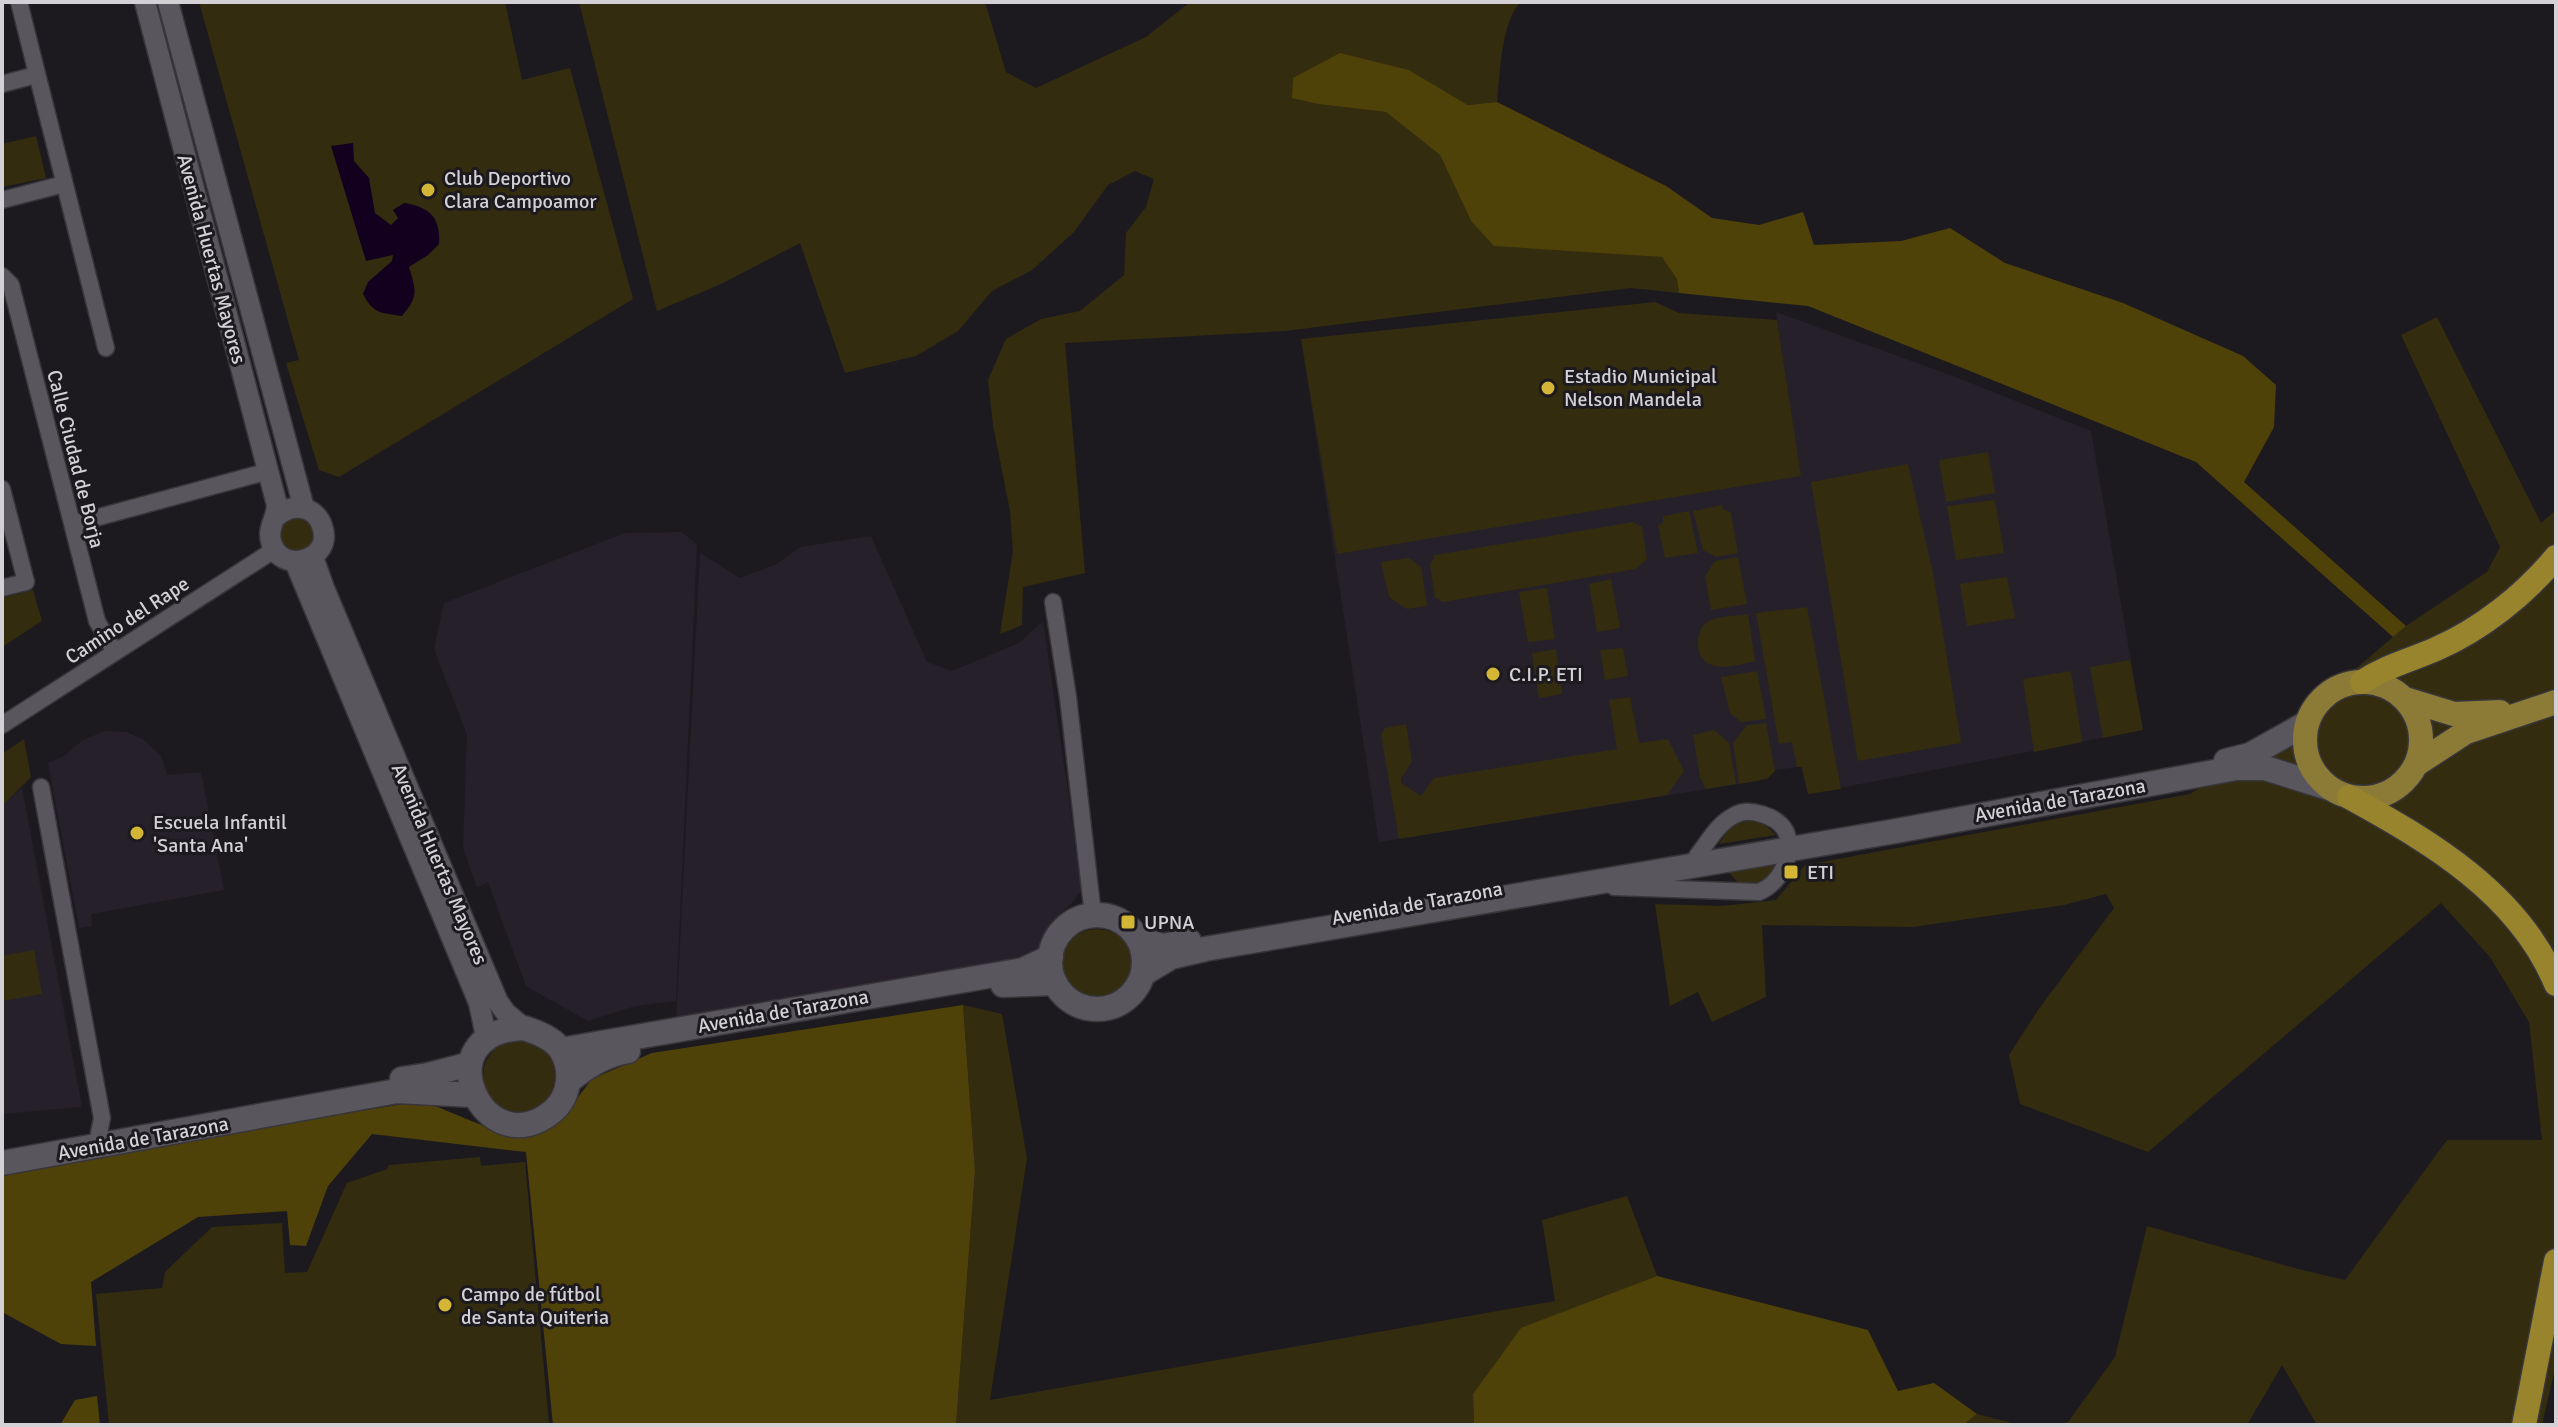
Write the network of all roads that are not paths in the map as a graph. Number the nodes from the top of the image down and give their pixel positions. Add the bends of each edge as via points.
1 (19, 2) edge
2 (145, 2) edge
3 (168, 2) edge
4 (36, 75) junction
5 (2, 84) edge
6 (64, 184) junction
7 (2, 200) edge
8 (2, 276) edge
9 (106, 348) dead end
10 (269, 471) junction
11 (2, 489) edge
12 (304, 508) junction
13 (277, 516) junction
14 (73, 524) junction
15 (274, 550) junction
16 (2556, 557) edge
17 (304, 559) junction
18 (2, 588) edge
19 (1053, 602) dead end
20 (115, 652) junction
21 (2362, 682) junction
22 (2405, 699) junction
23 (2556, 702) edge
24 (2523, 711) junction
25 (2307, 723) junction
26 (2, 725) edge
27 (2417, 764) junction
28 (41, 787) dead end
29 (2339, 792) junction
30 (1788, 844) junction
31 (1697, 856) junction
32 (1576, 885) junction
33 (1093, 915) junction
34 (1138, 939) junction
35 (1051, 957) junction
36 (1143, 974) junction
37 (1055, 983) junction
38 (2556, 984) edge
39 (524, 1028) junction
40 (487, 1041) junction
41 (561, 1050) junction
42 (470, 1064) junction
43 (570, 1080) junction
44 (473, 1095) junction
45 (99, 1133) junction
46 (2, 1150) edge
47 (2, 1163) edge
48 (2556, 1261) edge
49 (2556, 1326) edge
50 (2524, 1425) edge
51 (2530, 1425) edge

1 - 4 street
2 - 10 street, Avenida Huertas Mayores
3 - 12 street, Avenida Huertas Mayores
4 - 5 street
4 - 6 street
6 - 7 street
6 - 9 street
8 - 14 street, Calle Ciudad de Borja via 11,285
10 - 13 street, Avenida Huertas Mayores
10 - 14 street
11 - 18 street via 26,582
12 - 13 street
12 - 17 street, Avenida Huertas Mayores via 317,517 324,533 323,542
13 - 15 street, Avenida Huertas Mayores via 270,533
14 - 20 street, Calle Ciudad de Borja via 97,621
15 - 17 street via 280,556
15 - 20 street, Camino del Rape
16 - 21 highway via 2520,594 2463,635
17 - 39 street, Avenida Huertas Mayores via 498,1002
17 - 40 street, Avenida Huertas Mayores via 479,1003
19 - 33 street
20 - 26 street, Camino del Rape
21 - 22 highway via 2388,687
21 - 25 highway via 2344,685 2323,698
22 - 24 highway via 2454,714
22 - 27 highway via 2421,735
23 - 24 highway
24 - 27 highway via 2466,732
25 - 29 highway via 2307,755 2317,776
25 - 30 main road, Avenida de Tarazona via 2237,759
27 - 29 highway via 2391,792 2373,798
28 - 45 street, Avenida de Tarazona via 102,1118
29 - 30 main road, Avenida de Tarazona via 2265,768 2236,768
29 - 38 highway via 2482,883 2514,916
30 - 31 main road, Avenida de Tarazona
30 - 31 street via 1785,830 1773,820 1743,812 1717,829
30 - 32 main road, Avenida de Tarazona
30 - 32 street, Avenida de Tarazona via 1780,874 1759,892
31 - 34 main road, Avenida de Tarazona via 1163,946
32 - 36 main road, Avenida de Tarazona via 1205,949 1171,957
33 - 34 main road via 1127,925
33 - 35 main road via 1065,928
34 - 36 main road
35 - 37 main road
35 - 41 main road, Avenida de Tarazona via 1023,970
36 - 37 main road via 1125,1000 1102,1008 1079,1005
37 - 43 main road, Avenida de Tarazona via 1000,986 613,1054
39 - 40 main road
39 - 41 main road
40 - 42 main road via 475,1050
41 - 43 main road
42 - 44 main road
42 - 45 main road, Avenida de Tarazona
43 - 44 main road via 552,1112 518,1125 485,1111
44 - 47 main road, Avenida de Tarazona via 397,1091
45 - 46 main road, Avenida de Tarazona
48 - 50 highway
49 - 51 highway

